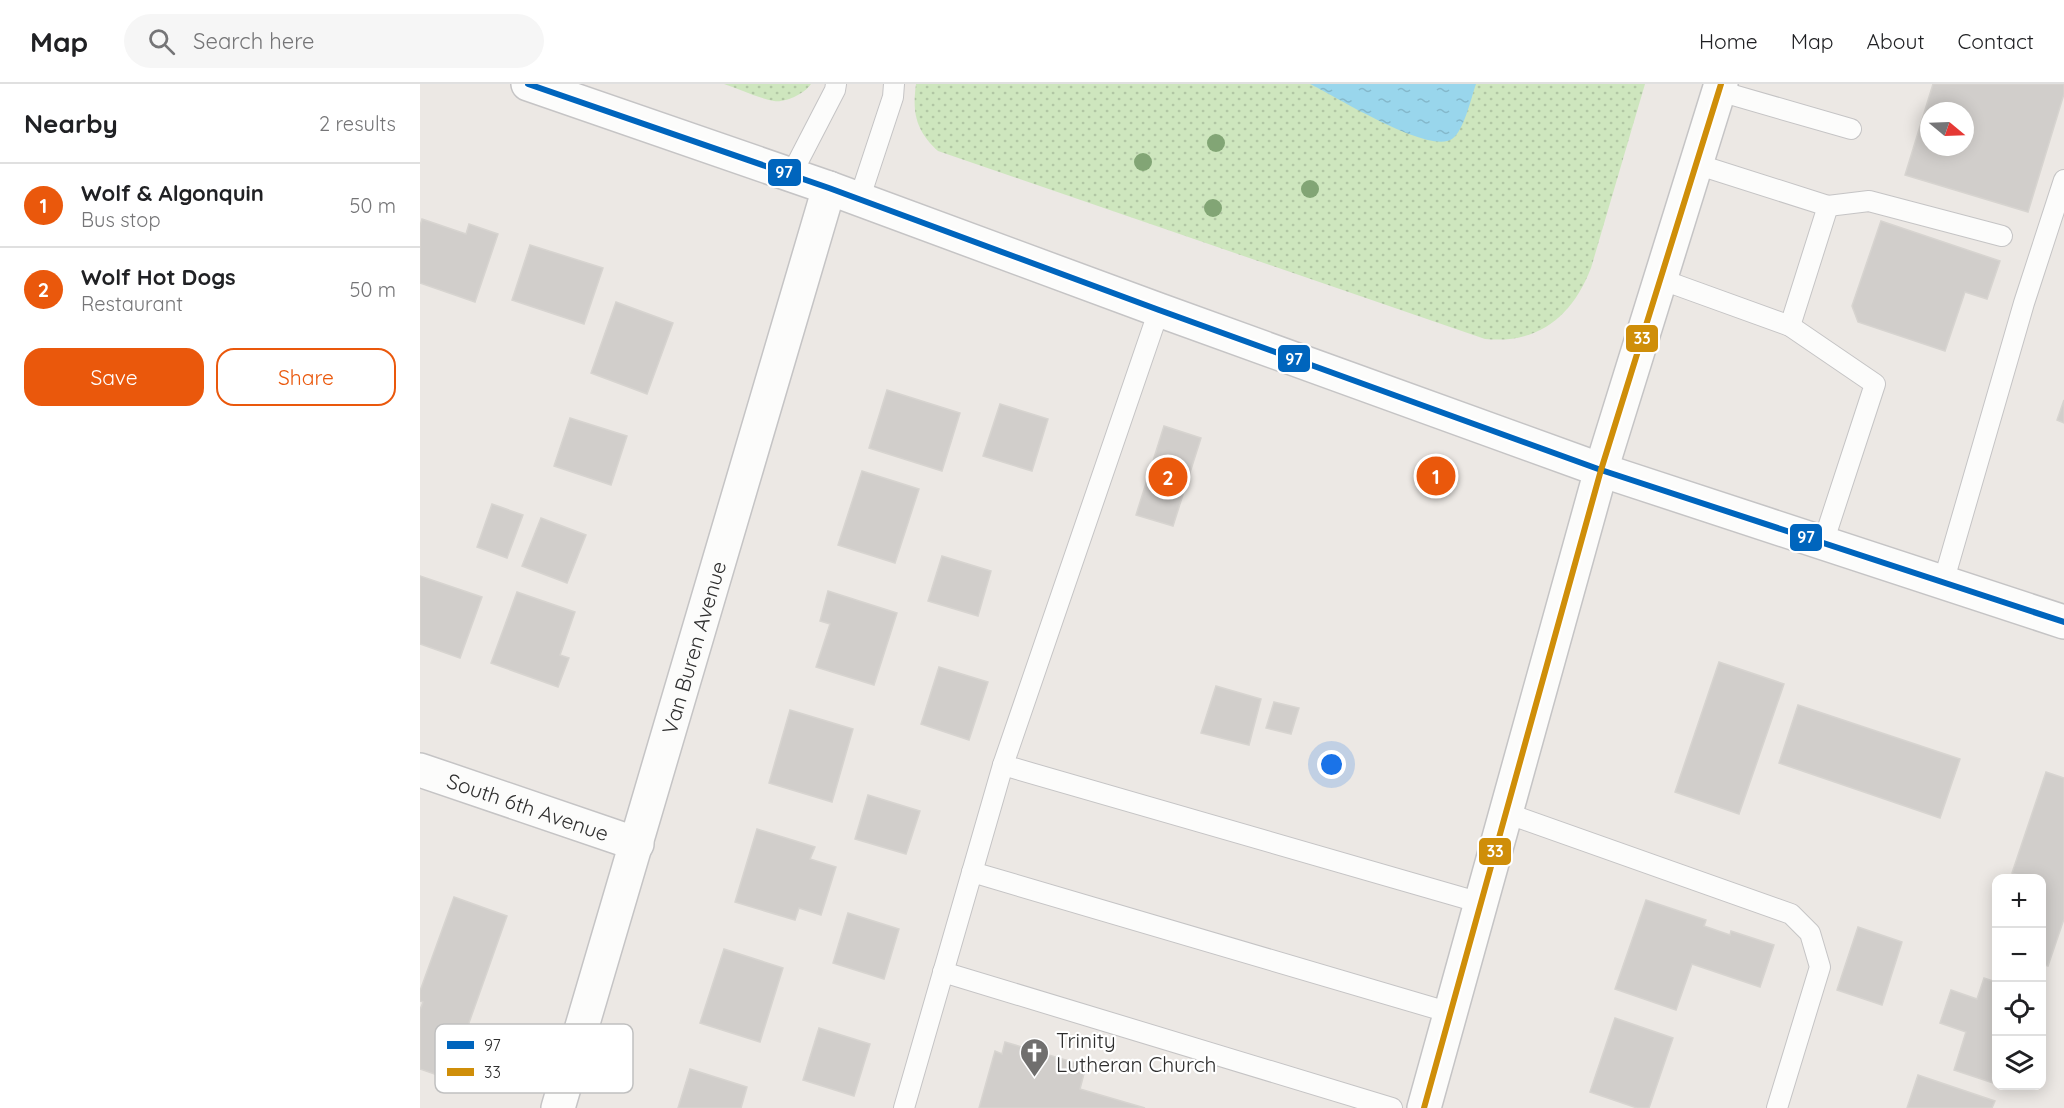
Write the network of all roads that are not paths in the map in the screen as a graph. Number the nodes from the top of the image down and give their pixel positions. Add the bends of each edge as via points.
1 (528, 84) edge
2 (836, 84) edge
3 (894, 84) edge
4 (1720, 87) edge
5 (1851, 129) dead end
6 (1696, 164) junction
7 (791, 174) junction
8 (2064, 180) edge
9 (829, 188) junction
10 (859, 200) junction
11 (1828, 206) junction
12 (2002, 236) dead end
13 (1660, 279) junction
14 (1159, 310) junction
15 (1790, 326) junction
16 (1600, 470) junction
17 (1823, 543) junction
18 (1943, 583) junction
19 (2064, 622) edge
20 (1003, 765) junction
21 (420, 770) edge
22 (1506, 813) junction
23 (637, 844) junction
24 (972, 872) junction
25 (1481, 903) junction
26 (943, 972) junction
27 (1451, 1013) junction
28 (583, 1024) edge
29 (562, 1093) edge
30 (558, 1108) edge
31 (904, 1108) edge
32 (1392, 1108) edge
33 (1424, 1108) edge
34 (1777, 1108) edge

1 - 7 main road
2 - 7 lane
3 - 10 lane
4 - 5 lane
4 - 6 main road
6 - 11 lane
6 - 13 main road
7 - 9 main road
8 - 18 lane
9 - 10 main road
9 - 23 main road, Van Buren Avenue
10 - 14 main road
11 - 12 lane via 1869,201
11 - 15 lane
13 - 15 lane
13 - 16 main road
14 - 16 main road
14 - 20 lane
15 - 17 lane via 1875,384
16 - 17 main road
16 - 22 main road
17 - 18 main road
18 - 19 main road
20 - 24 lane
20 - 25 lane
21 - 23 main road, South 6th Avenue
22 - 25 main road
22 - 34 lane via 1791,914 1810,933 1820,968
23 - 28 main road, Van Buren Avenue
24 - 26 lane
24 - 27 lane
25 - 27 main road
26 - 31 lane
26 - 32 lane
27 - 33 main road
29 - 30 main road, Van Buren Avenue

